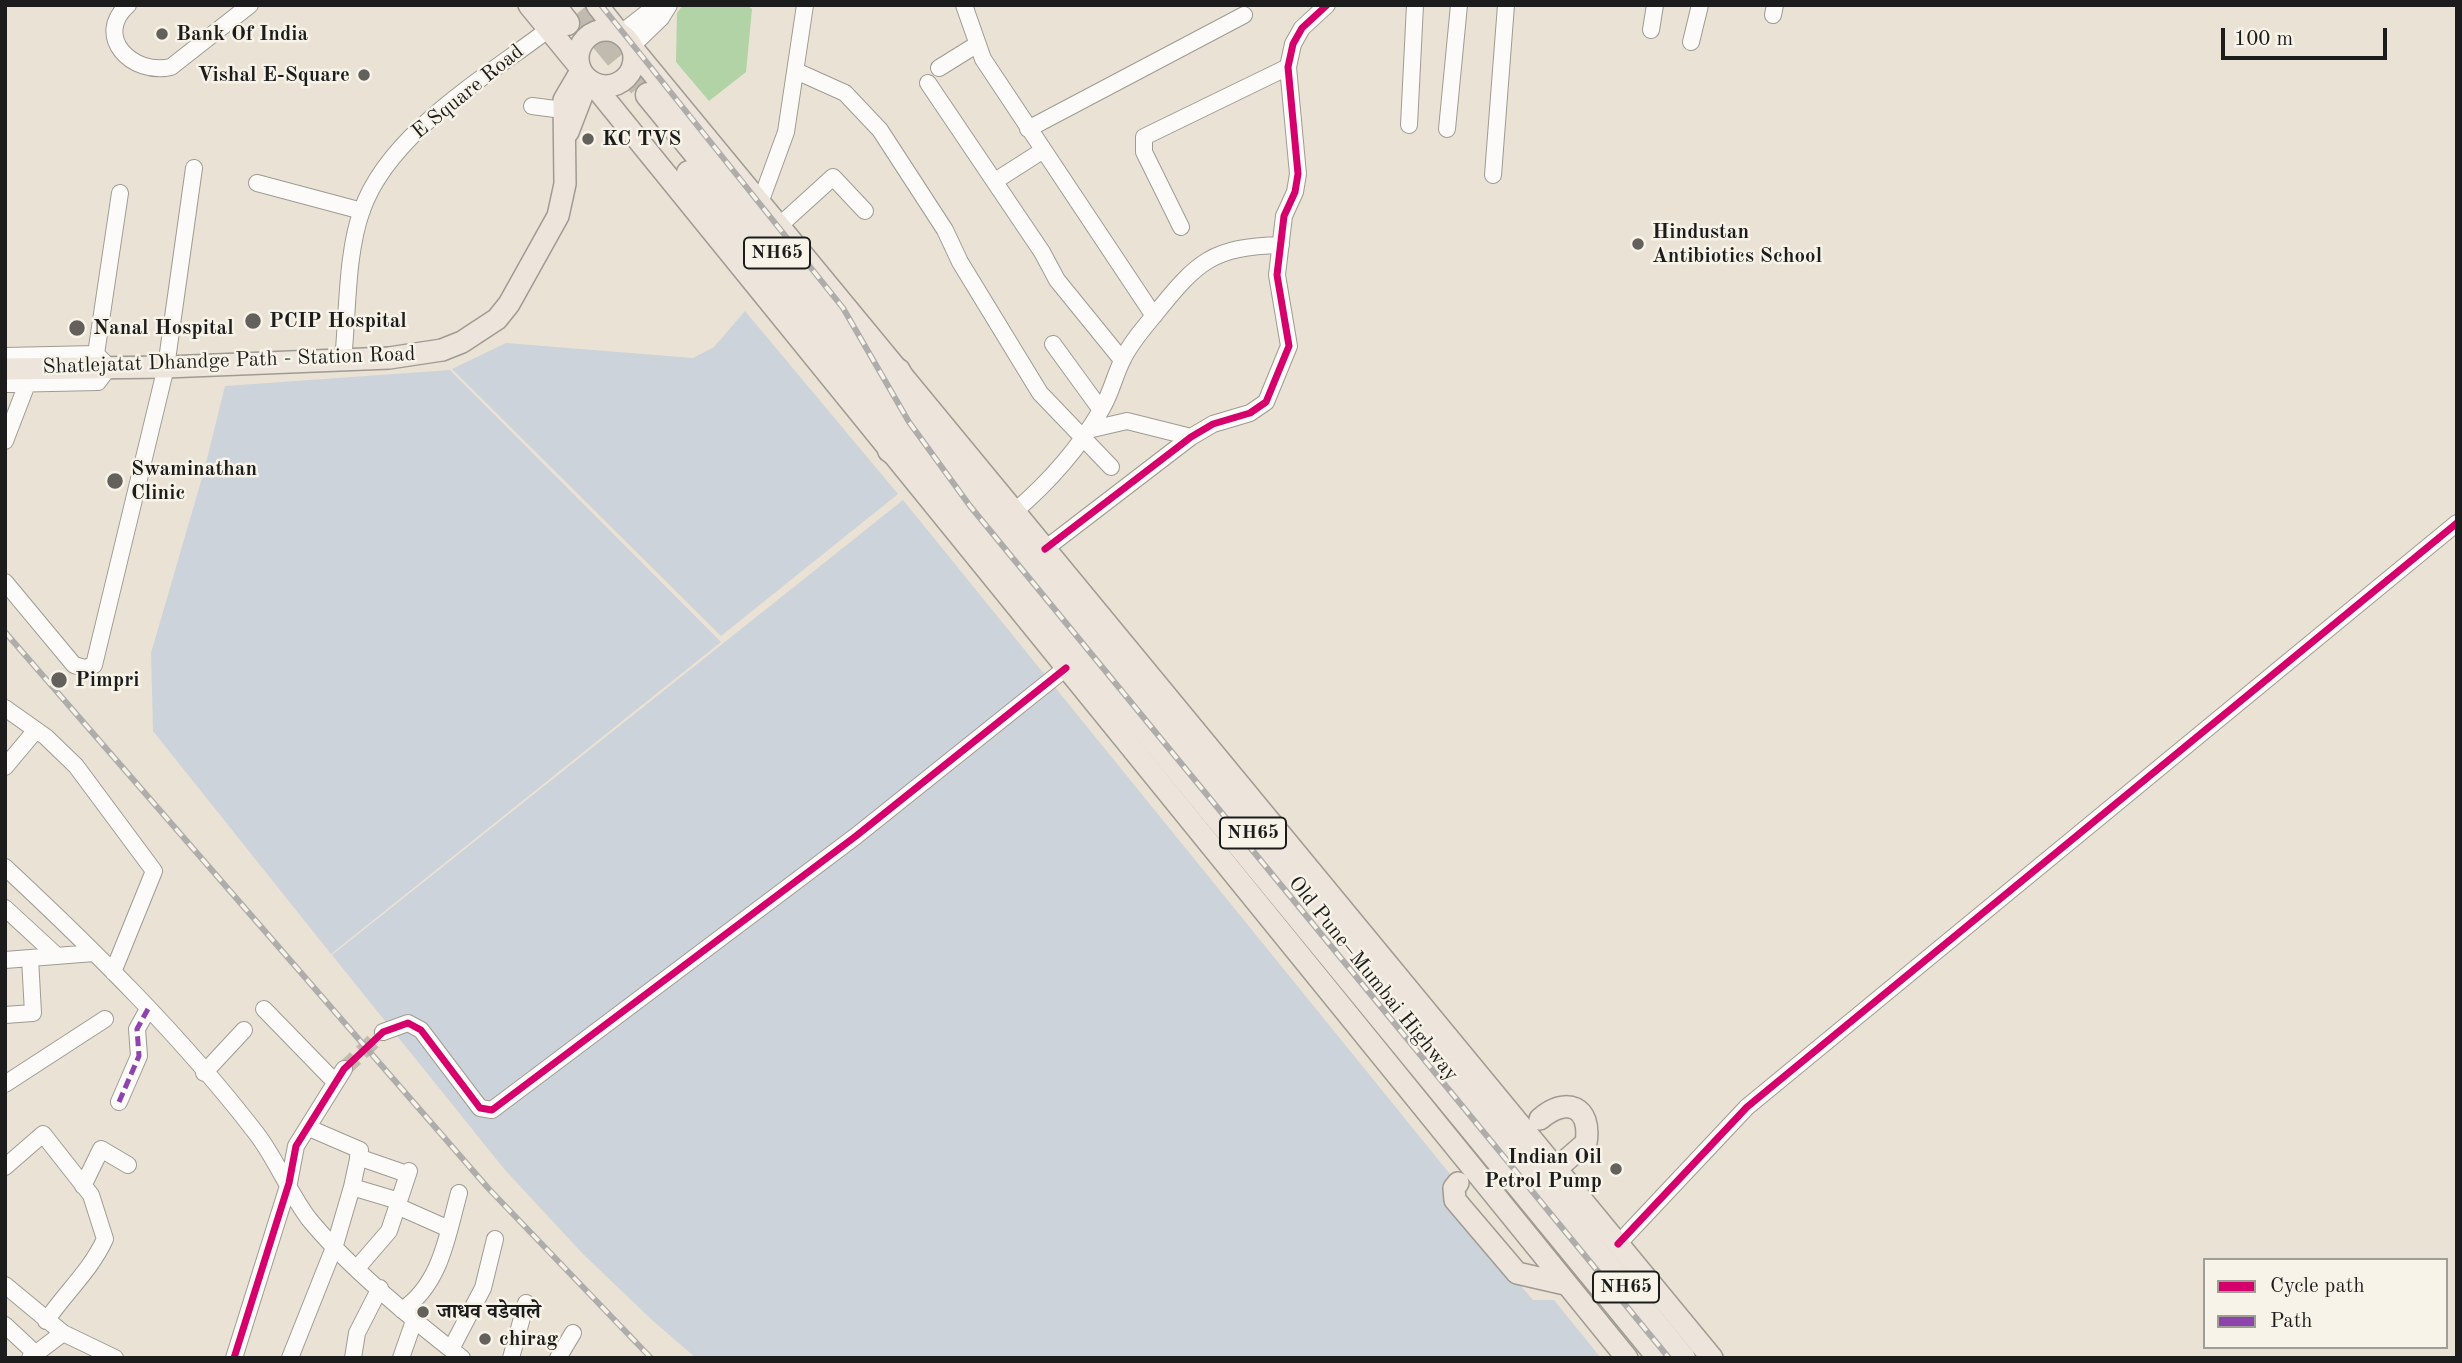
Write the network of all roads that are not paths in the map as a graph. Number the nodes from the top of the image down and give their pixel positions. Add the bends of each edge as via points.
1 (128, 5) edge
2 (250, 5) edge
3 (529, 5) edge
4 (657, 5) edge
5 (669, 5) edge
6 (964, 5) edge
7 (1327, 5) edge
8 (1415, 5) edge
9 (1459, 5) edge
10 (1506, 5) edge
11 (1655, 5) edge
12 (1700, 5) edge
13 (801, 7) edge
14 (570, 13) edge
15 (1244, 15) dead end
16 (1651, 30) dead end
17 (626, 40) junction
18 (1691, 41) dead end
19 (976, 45) junction
20 (1288, 67) junction
21 (939, 68) dead end
22 (796, 71) junction
23 (585, 75) junction
24 (928, 83) dead end
25 (532, 106) dead end
26 (563, 110) junction
27 (1409, 125) dead end
28 (1028, 129) junction
29 (1447, 129) dead end
30 (566, 138) junction
31 (1042, 151) junction
32 (194, 168) dead end
33 (1493, 175) dead end
34 (995, 181) junction
35 (257, 183) dead end
36 (120, 193) dead end
37 (760, 203) junction
38 (362, 211) junction
39 (865, 211) dead end
40 (779, 226) junction
41 (1181, 227) dead end
42 (1281, 245) junction
43 (1154, 316) junction
44 (1054, 344) dead end
45 (5, 356) edge
46 (343, 360) junction
47 (1122, 360) junction
48 (103, 361) junction
49 (166, 367) junction
50 (5, 369) edge
51 (898, 371) junction
52 (5, 384) edge
53 (27, 384) junction
54 (1101, 410) junction
55 (1085, 434) junction
56 (1191, 437) junction
57 (5, 441) edge
58 (938, 449) junction
59 (890, 450) junction
60 (1111, 467) dead end
61 (944, 486) junction
62 (1014, 512) junction
63 (2457, 523) edge
64 (1045, 549) junction
65 (5, 582) edge
66 (1066, 668) junction
67 (5, 708) edge
68 (36, 730) junction
69 (5, 767) edge
70 (5, 867) edge
71 (5, 908) edge
72 (94, 953) junction
73 (57, 956) junction
74 (30, 958) junction
75 (5, 960) edge
76 (113, 972) junction
77 (148, 1009) junction
78 (264, 1009) dead end
79 (5, 1015) edge
80 (105, 1019) dead end
81 (244, 1030) dead end
82 (383, 1032) tunnel mouth
83 (204, 1073) junction
84 (5, 1084) edge
85 (119, 1102) dead end
86 (1540, 1119) dead end
87 (309, 1128) junction
88 (358, 1157) junction
89 (128, 1165) dead end
90 (5, 1167) edge
91 (1556, 1169) junction
92 (289, 1183) junction
93 (1458, 1183) dead end
94 (83, 1186) junction
95 (352, 1187) junction
96 (459, 1193) dead end
97 (398, 1203) junction
98 (1560, 1222) junction
99 (449, 1229) junction
100 (495, 1239) dead end
101 (1618, 1244) junction
102 (335, 1245) junction
103 (358, 1267) junction
104 (5, 1284) edge
105 (1565, 1284) junction
106 (380, 1288) junction
107 (526, 1303) dead end
108 (408, 1315) junction
109 (46, 1321) junction
110 (5, 1325) edge
111 (63, 1333) junction
112 (573, 1333) dead end
113 (32, 1355) edge
114 (238, 1356) edge
115 (459, 1356) edge
116 (110, 1357) edge
117 (290, 1358) edge
118 (353, 1358) edge
119 (401, 1358) edge
120 (511, 1358) edge
121 (558, 1358) edge
122 (1627, 1358) edge
123 (1660, 1358) edge
124 (1683, 1358) edge
125 (1712, 1358) edge

1 - 2 street via 117,25 118,47 131,62 159,69 171,66
3 - 14 main road
4 - 17 street
5 - 17 street via 661,18
6 - 19 street
7 - 20 street via 1302,27
8 - 27 street
9 - 29 street
10 - 33 street
11 - 16 street
12 - 18 street
13 - 22 street
14 - 17 main road
14 - 23 main road
14 - 38 street, E Square Road via 417,130 385,168
15 - 28 street
17 - 23 main road via 603,29 587,36 578,50
17 - 23 main road via 633,66 624,79 609,86
17 - 37 main road
19 - 21 street
19 - 28 street
20 - 41 street via 1144,138 1144,152
20 - 42 street via 1298,174 1284,216
22 - 37 street via 786,132
22 - 55 street via 845,93 880,130 945,230 1040,393 1055,412
23 - 26 main road, Shatlejatat Dhandge Path - Station Road via 567,91
23 - 30 main road, Shatlejatat Dhandge Path - Station Road
23 - 59 main road
24 - 34 street
25 - 26 street
26 - 30 main road, Shatlejatat Dhandge Path - Station Road
28 - 31 street
30 - 46 main road, Shatlejatat Dhandge Path - Station Road via 564,199 558,216 518,291 497,319 443,350
31 - 34 street
31 - 43 street
32 - 49 street
34 - 47 street via 1057,280
35 - 38 street
36 - 48 street
37 - 40 main road
38 - 46 street, E Square Road
39 - 40 street via 833,177
40 - 51 main road
42 - 43 street via 1244,246 1210,258 1185,276
42 - 56 street via 1277,275 1289,346 1266,402
43 - 47 street
44 - 54 street
45 - 48 street
46 - 49 main road, Shatlejatat Dhandge Path - Station Road
47 - 54 street
48 - 49 main road, Shatlejatat Dhandge Path - Station Road
48 - 50 main road, Shatlejatat Dhandge Path - Station Road via 62,368
48 - 53 street via 98,382
49 - 65 street via 94,665 74,665
51 - 58 highway
51 - 62 main road
52 - 53 street
53 - 57 street
54 - 55 street
55 - 56 street via 1127,421
55 - 60 street
55 - 62 street via 1038,491
56 - 64 street
58 - 61 highway, NH65 via 641,101
58 - 98 highway, Old Pune–Mumbai Highway / NH65
59 - 61 highway
59 - 66 main road
61 - 98 highway, Old Pune–Mumbai Highway / NH65
62 - 64 main road
63 - 101 street via 1747,1107
64 - 91 main road
66 - 82 street via 856,836 492,1110 480,1108 421,1030 408,1023
66 - 105 main road
67 - 68 street
68 - 69 street
68 - 76 street via 76,766 154,871
70 - 72 street
71 - 73 street
72 - 73 street
72 - 76 street
73 - 74 street
74 - 75 street
74 - 79 street via 33,1013
76 - 77 street
77 - 83 street
77 - 85 street via 137,1029 139,1056
78 - 87 street via 339,1075
80 - 84 street
81 - 83 street
83 - 92 street via 256,1133
86 - 91 main road via 1559,1106 1569,1106 1587,1123 1586,1143
87 - 88 street via 360,1150
87 - 92 street via 296,1146
88 - 95 street
88 - 97 street via 408,1173
89 - 94 street via 103,1141
90 - 94 street via 43,1134
91 - 101 main road
92 - 102 street via 310,1220
92 - 114 street
93 - 105 main road via 1455,1200 1517,1273
94 - 109 street via 91,1195 105,1239 95,1261
95 - 97 street
95 - 102 street
96 - 99 street
97 - 99 street
97 - 103 street via 389,1231
98 - 123 highway, NH65
98 - 124 highway, NH65
99 - 108 street via 440,1262
100 - 115 street
101 - 125 main road
102 - 103 street
102 - 117 street
103 - 106 street
104 - 109 street
105 - 122 main road
106 - 108 street
106 - 118 street via 357,1333
107 - 120 street
108 - 115 street
108 - 119 street
109 - 111 street
110 - 113 street
111 - 113 street
111 - 116 street
112 - 121 street

